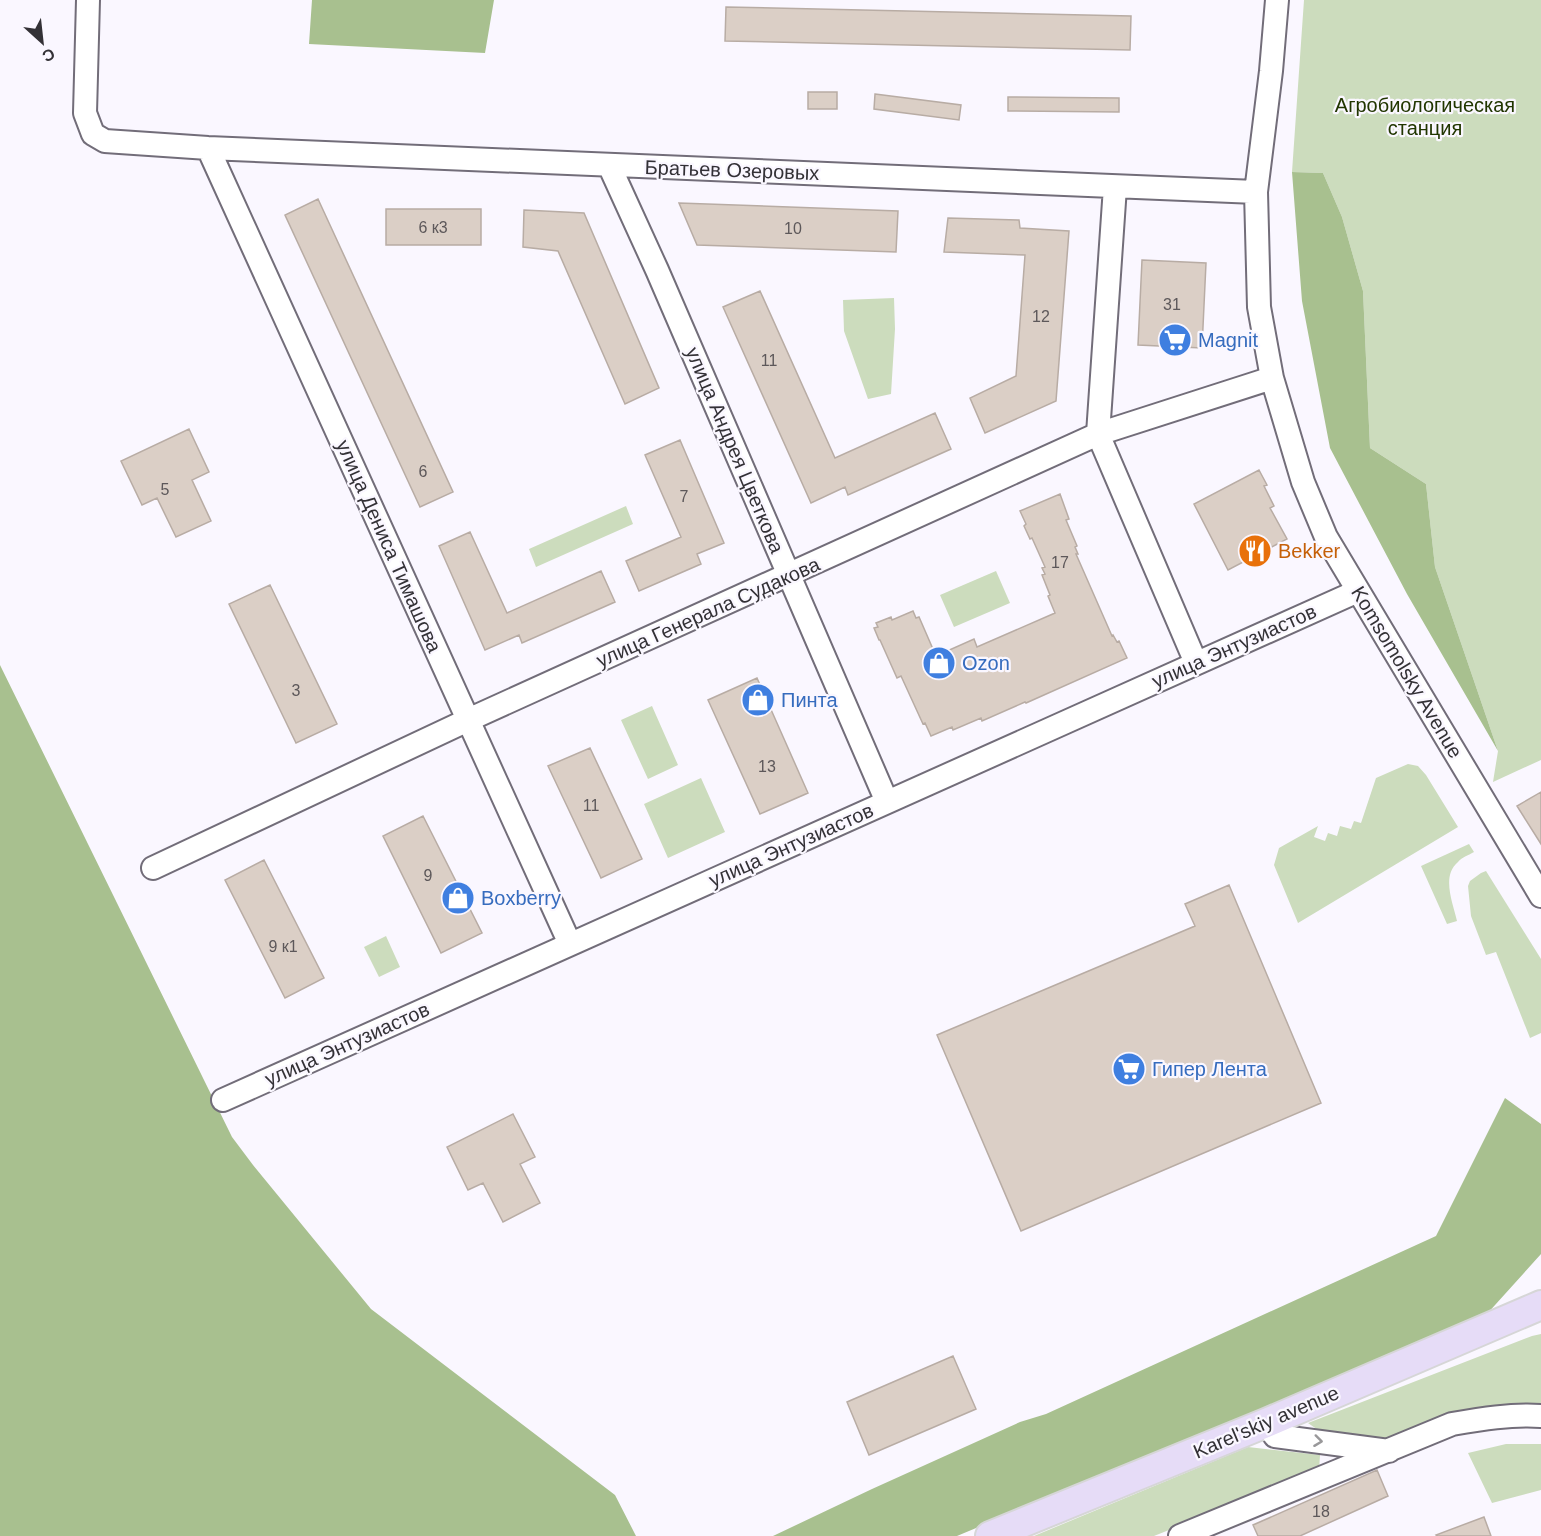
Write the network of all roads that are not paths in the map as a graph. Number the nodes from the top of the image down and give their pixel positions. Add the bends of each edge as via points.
1 (88, 0) edge
2 (1277, 0) edge
3 (208, 148) junction
4 (609, 165) junction
5 (1115, 186) junction
6 (1256, 192) junction
7 (1272, 378) junction
8 (1098, 434) junction
9 (789, 575) junction
10 (1358, 591) junction
11 (1196, 663) junction
12 (468, 720) junction
13 (887, 802) junction
14 (153, 868) dead end
15 (1541, 896) edge
16 (570, 944) junction
17 (224, 1100) dead end
18 (1541, 1305) edge
19 (1541, 1416) edge
20 (1266, 1423) junction
21 (1389, 1451) junction
22 (990, 1536) edge
23 (1180, 1536) edge

1 - 3 street, Братьев Озеровых via 85,113 93,134 105,141
2 - 6 street, Komsomolsky Avenue
3 - 4 street, Братьев Озеровых
3 - 12 street, улица Дениса Тимашова
4 - 5 street, Братьев Озеровых
4 - 9 street, улица Андрея Цветкова
5 - 6 street, Братьев Озеровых
5 - 8 street
6 - 7 street, Komsomolsky Avenue via 1258,307
7 - 8 street, улица Генерала Судакова
7 - 10 street, Komsomolsky Avenue via 1303,482 1326,537
8 - 9 street, улица Генерала Судакова
8 - 11 street
9 - 12 street, улица Генерала Судакова
9 - 13 street, улица Андрея Цветкова
10 - 11 street, улица Энтузиастов
10 - 15 street, Komsomolsky Avenue
11 - 13 street, улица Энтузиастов
12 - 14 street, улица Генерала Судакова
12 - 16 street, улица Дениса Тимашова
13 - 16 street, улица Энтузиастов
16 - 17 street, улица Энтузиастов
18 - 20 main road, Karel'skiy avenue
19 - 21 street via 1452,1424
20 -> 21 street via 1275,1436
20 - 22 main road, Karel'skiy avenue
21 - 23 street

